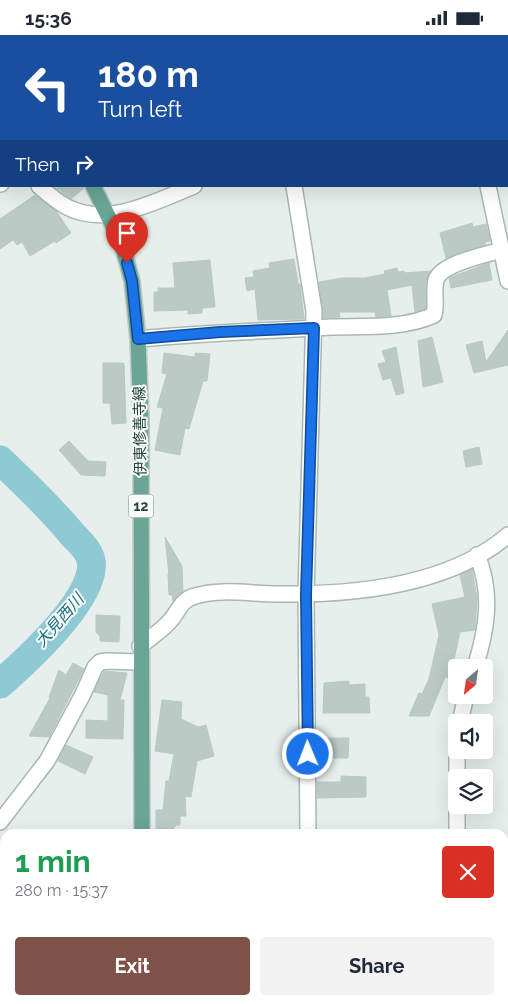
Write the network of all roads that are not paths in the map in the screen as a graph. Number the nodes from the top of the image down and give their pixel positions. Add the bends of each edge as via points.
1 (40, 187) edge
2 (93, 187) edge
3 (191, 187) edge
4 (294, 187) edge
5 (488, 187) edge
6 (106, 213) junction
7 (501, 250) junction
8 (508, 281) edge
9 (314, 328) junction
10 (138, 339) junction
11 (508, 535) edge
12 (477, 555) junction
13 (306, 595) junction
14 (140, 646) junction
15 (477, 659) edge
16 (140, 662) junction
17 (457, 814) edge
18 (0, 822) edge
19 (142, 829) edge
20 (308, 829) edge
21 (457, 829) edge

1 - 6 street via 68,208
2 - 6 main road, 伊東修善寺線 / 12
3 - 6 street via 123,214
4 - 9 street
5 - 7 street
6 - 10 main road, 伊東修善寺線 / 12 via 122,244 132,281
7 - 8 street
7 - 9 street via 442,271 436,283 434,315 426,319
9 - 10 street
9 - 13 street
10 - 14 main road, 伊東修善寺線 / 12
11 - 12 street
12 - 13 street via 447,571 419,580 378,588
12 - 15 street via 485,580 487,618
13 - 14 street via 224,592 194,596 179,605 171,621
13 - 20 street
14 - 16 main road, 伊東修善寺線 / 12
16 - 18 street via 107,661 95,667 47,761
16 - 19 main road, 伊東修善寺線 / 12
17 - 21 street

